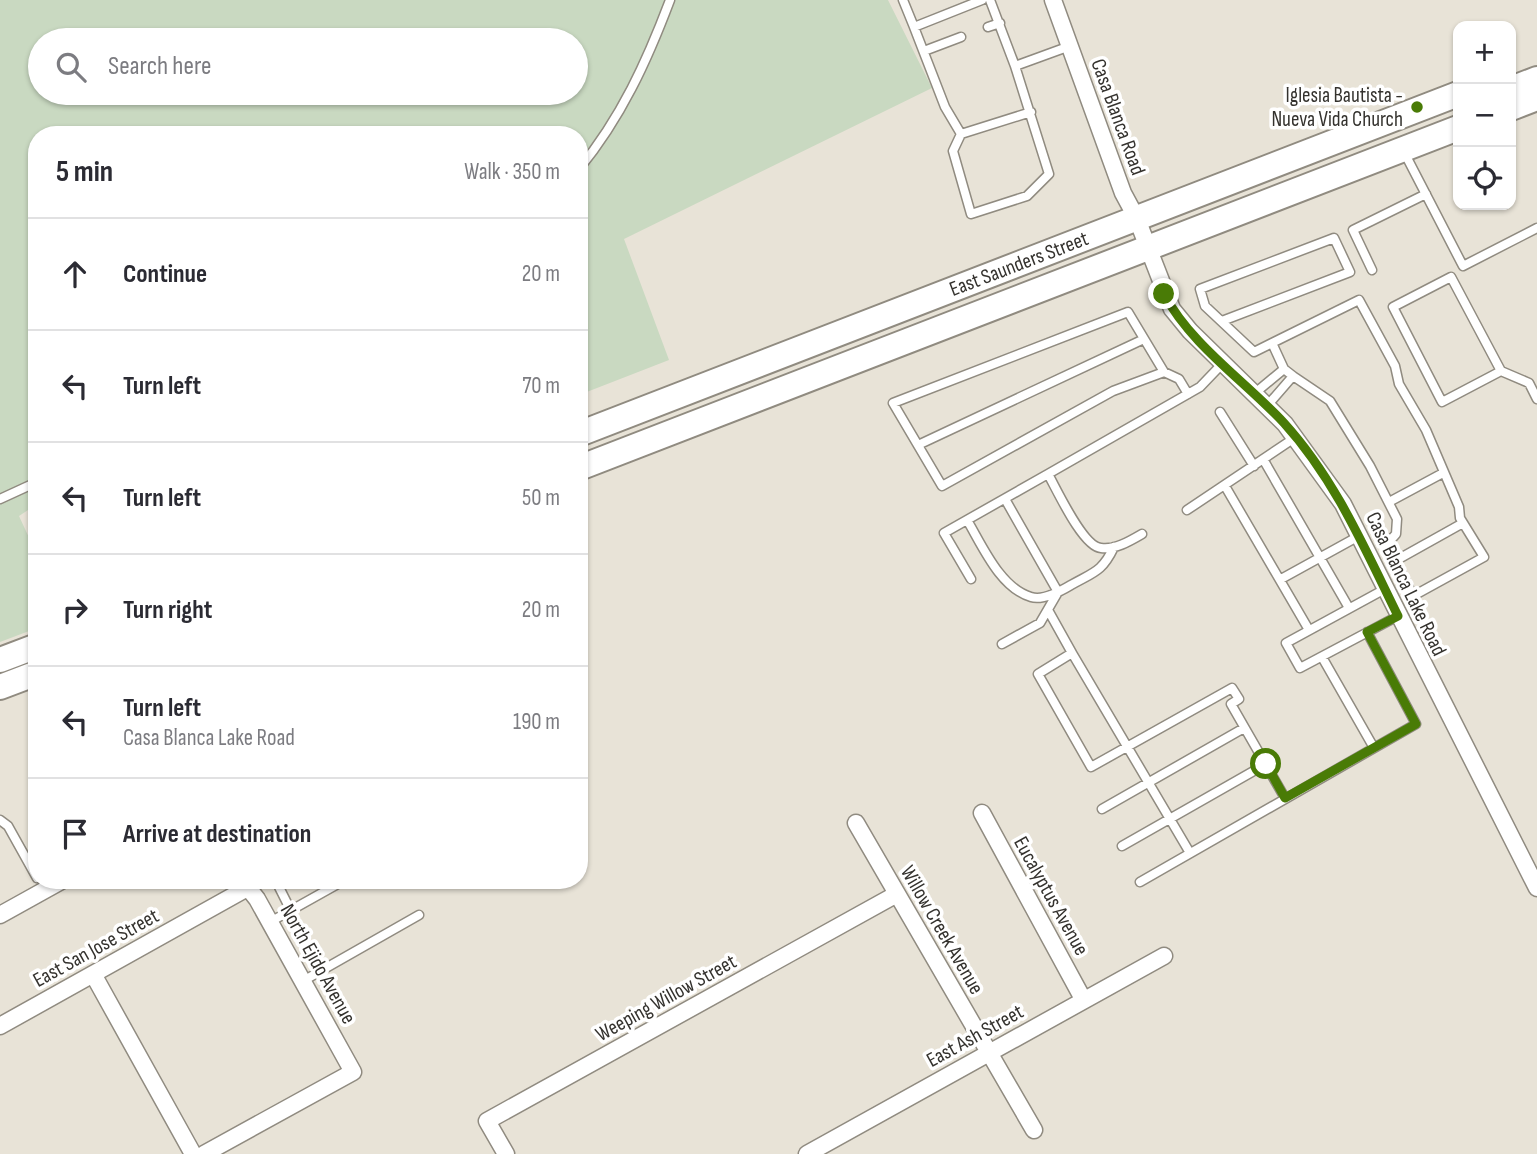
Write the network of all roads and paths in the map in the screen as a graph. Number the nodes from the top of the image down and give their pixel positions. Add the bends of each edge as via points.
1 (670, 0) edge
2 (903, 0) edge
3 (982, 0) edge
4 (990, 0) edge
5 (1053, 0) edge
6 (1000, 23) junction
7 (914, 27) junction
8 (988, 27) dead end
9 (961, 37) dead end
10 (1070, 46) junction
11 (924, 51) junction
12 (1537, 63) edge
13 (1015, 66) junction
14 (1516, 71) edge
15 (1453, 96) edge
16 (1031, 112) junction
17 (1453, 112) edge
18 (1453, 130) edge
19 (961, 134) junction
20 (1408, 147) junction
21 (588, 156) edge
22 (1426, 194) junction
23 (1137, 219) junction
24 (1537, 228) edge
25 (1146, 248) junction
26 (1463, 265) junction
27 (1372, 270) dead end
28 (1451, 278) junction
29 (1222, 321) junction
30 (1144, 339) junction
31 (1272, 343) junction
32 (1223, 363) junction
33 (1284, 369) junction
34 (1500, 371) junction
35 (1164, 372) junction
36 (1293, 376) junction
37 (1255, 393) junction
38 (1188, 394) junction
39 (1537, 399) edge
40 (1267, 406) junction
41 (1220, 412) dead end
42 (588, 431) edge
43 (1296, 437) junction
44 (918, 446) junction
45 (1264, 459) junction
46 (588, 465) edge
47 (1254, 466) junction
48 (1443, 473) junction
49 (1048, 474) junction
50 (28, 486) edge
51 (1225, 486) junction
52 (0, 499) edge
53 (1005, 499) junction
54 (1388, 502) junction
55 (1187, 510) dead end
56 (967, 520) junction
57 (1463, 523) junction
58 (1142, 534) dead end
59 (1359, 536) junction
60 (1114, 547) junction
61 (1322, 556) junction
62 (1395, 561) junction
63 (971, 579) dead end
64 (1281, 579) junction
65 (1385, 589) junction
66 (1058, 592) junction
67 (1349, 608) junction
68 (1048, 611) junction
69 (1398, 616) junction
70 (1309, 630) junction
71 (1367, 632) junction
72 (1002, 644) dead end
73 (28, 649) edge
74 (1072, 653) junction
75 (1322, 657) junction
76 (0, 660) edge
77 (28, 676) edge
78 (0, 687) edge
79 (1244, 728) junction
80 (1128, 746) junction
81 (1374, 748) junction
82 (1266, 764) junction
83 (1149, 782) junction
84 (1285, 798) junction
85 (1102, 809) dead end
86 (982, 813) dead end
87 (1170, 818) junction
88 (0, 820) edge
89 (856, 823) dead end
90 (1122, 846) dead end
91 (1190, 853) junction
92 (28, 863) edge
93 (1140, 882) dead end
94 (1537, 888) edge
95 (32, 889) edge
96 (237, 889) edge
97 (248, 889) edge
98 (280, 889) edge
99 (329, 889) edge
100 (898, 894) junction
101 (291, 911) junction
102 (0, 915) edge
103 (419, 915) dead end
104 (270, 922) junction
105 (1164, 956) dead end
106 (93, 974) junction
107 (303, 981) junction
108 (1083, 999) junction
109 (0, 1026) edge
110 (989, 1053) junction
111 (1034, 1130) dead end
112 (193, 1154) edge
113 (204, 1154) edge
114 (506, 1154) edge
115 (807, 1154) edge

1 - 21 lane via 649,56 623,106
2 - 7 lane
3 - 7 lane
4 - 6 lane
5 - 10 street, Casa Blanca Road
6 - 8 lane
6 - 13 lane
7 - 11 lane
9 - 11 lane
10 - 13 lane
10 - 23 street, Casa Blanca Road via 1123,193
11 - 19 lane via 945,107
12 - 14 main road
13 - 16 lane
15 - 23 main road, East Saunders Street
16 - 19 lane
16 - 19 lane via 1049,174 1027,196 971,214 953,151
17 - 20 main road via 1416,131
18 - 20 main road, East Saunders Street
20 - 22 lane
20 - 25 main road, East Saunders Street
22 - 26 lane
22 - 27 lane via 1353,230
23 - 25 street, Casa Blanca Road
23 - 42 main road, East Saunders Street
24 - 26 lane
25 - 32 street, Casa Blanca Lake Road via 1172,309
25 - 46 main road, East Saunders Street
26 - 28 lane
28 - 34 lane
28 - 34 lane via 1393,307 1442,402
29 - 29 lane via 1206,306 1200,289 1334,238 1350,272
29 - 31 lane via 1254,352
30 - 35 lane
30 - 44 lane
30 - 44 lane via 1128,312 893,403
31 - 33 lane
31 - 48 lane via 1359,300 1395,366 1399,384 1426,430
32 - 37 street, Casa Blanca Lake Road
32 - 38 lane
33 - 36 lane
33 - 37 lane
34 - 39 lane via 1530,383
35 - 38 lane via 1179,379
35 - 44 lane via 1113,391 942,486
36 - 40 lane
36 - 54 lane via 1330,401
37 - 40 street, Casa Blanca Lake Road
38 - 49 lane
40 - 43 street, Casa Blanca Lake Road
41 - 47 lane
43 - 45 lane
43 - 59 street, Casa Blanca Lake Road via 1343,504
45 - 47 lane
45 - 61 lane
47 - 51 lane
48 - 54 lane
48 - 57 lane
49 - 53 lane
49 - 60 lane via 1087,542 1099,548
50 - 52 lane
51 - 55 lane
51 - 64 lane
53 - 56 lane
53 - 66 lane
54 - 62 lane via 1397,519 1396,534 1387,544
56 - 63 lane via 944,533
56 - 66 lane via 991,562 1018,591 1034,598
57 - 62 lane
57 - 62 lane via 1484,557 1413,596
58 - 60 lane
59 - 61 lane
59 - 65 street, Casa Blanca Lake Road
60 - 66 lane via 1105,566
61 - 64 lane
61 - 67 lane
64 - 70 lane
65 - 67 lane
65 - 69 street, Casa Blanca Lake Road
66 - 68 lane
67 - 70 lane
68 - 72 lane via 1040,622
68 - 74 lane
69 - 71 lane
69 - 94 street, Casa Blanca Lake Road
70 - 75 lane via 1286,643 1300,668
71 - 75 lane
71 - 81 lane via 1416,724
73 - 76 main road
74 - 80 lane
74 - 80 lane via 1038,674 1091,767
75 - 81 lane
77 - 78 main road
79 - 80 lane via 1231,705 1238,699 1232,688
79 - 82 lane
79 - 83 lane
80 - 83 lane
81 - 84 lane
82 - 84 lane
82 - 87 lane
83 - 85 lane
83 - 87 lane
84 - 91 lane
86 - 108 street, Eucalyptus Avenue
87 - 90 lane
87 - 91 lane
88 - 92 lane
89 - 100 street, Willow Creek Avenue
91 - 93 lane
95 - 102 street
96 - 106 street, East San Jose Street
97 - 104 street, North Ejido Avenue
98 - 101 lane
99 - 101 lane
100 - 110 street, Willow Creek Avenue
100 - 114 street, Weeping Willow Street via 487,1121
101 - 104 lane
103 - 107 lane
104 - 107 street, North Ejido Avenue
105 - 108 street, East Ash Street
106 - 109 street, East San Jose Street
106 - 112 street
107 - 113 street, North Ejido Avenue via 353,1072
108 - 110 street, East Ash Street
110 - 111 street, Willow Creek Avenue
110 - 115 street, East Ash Street

